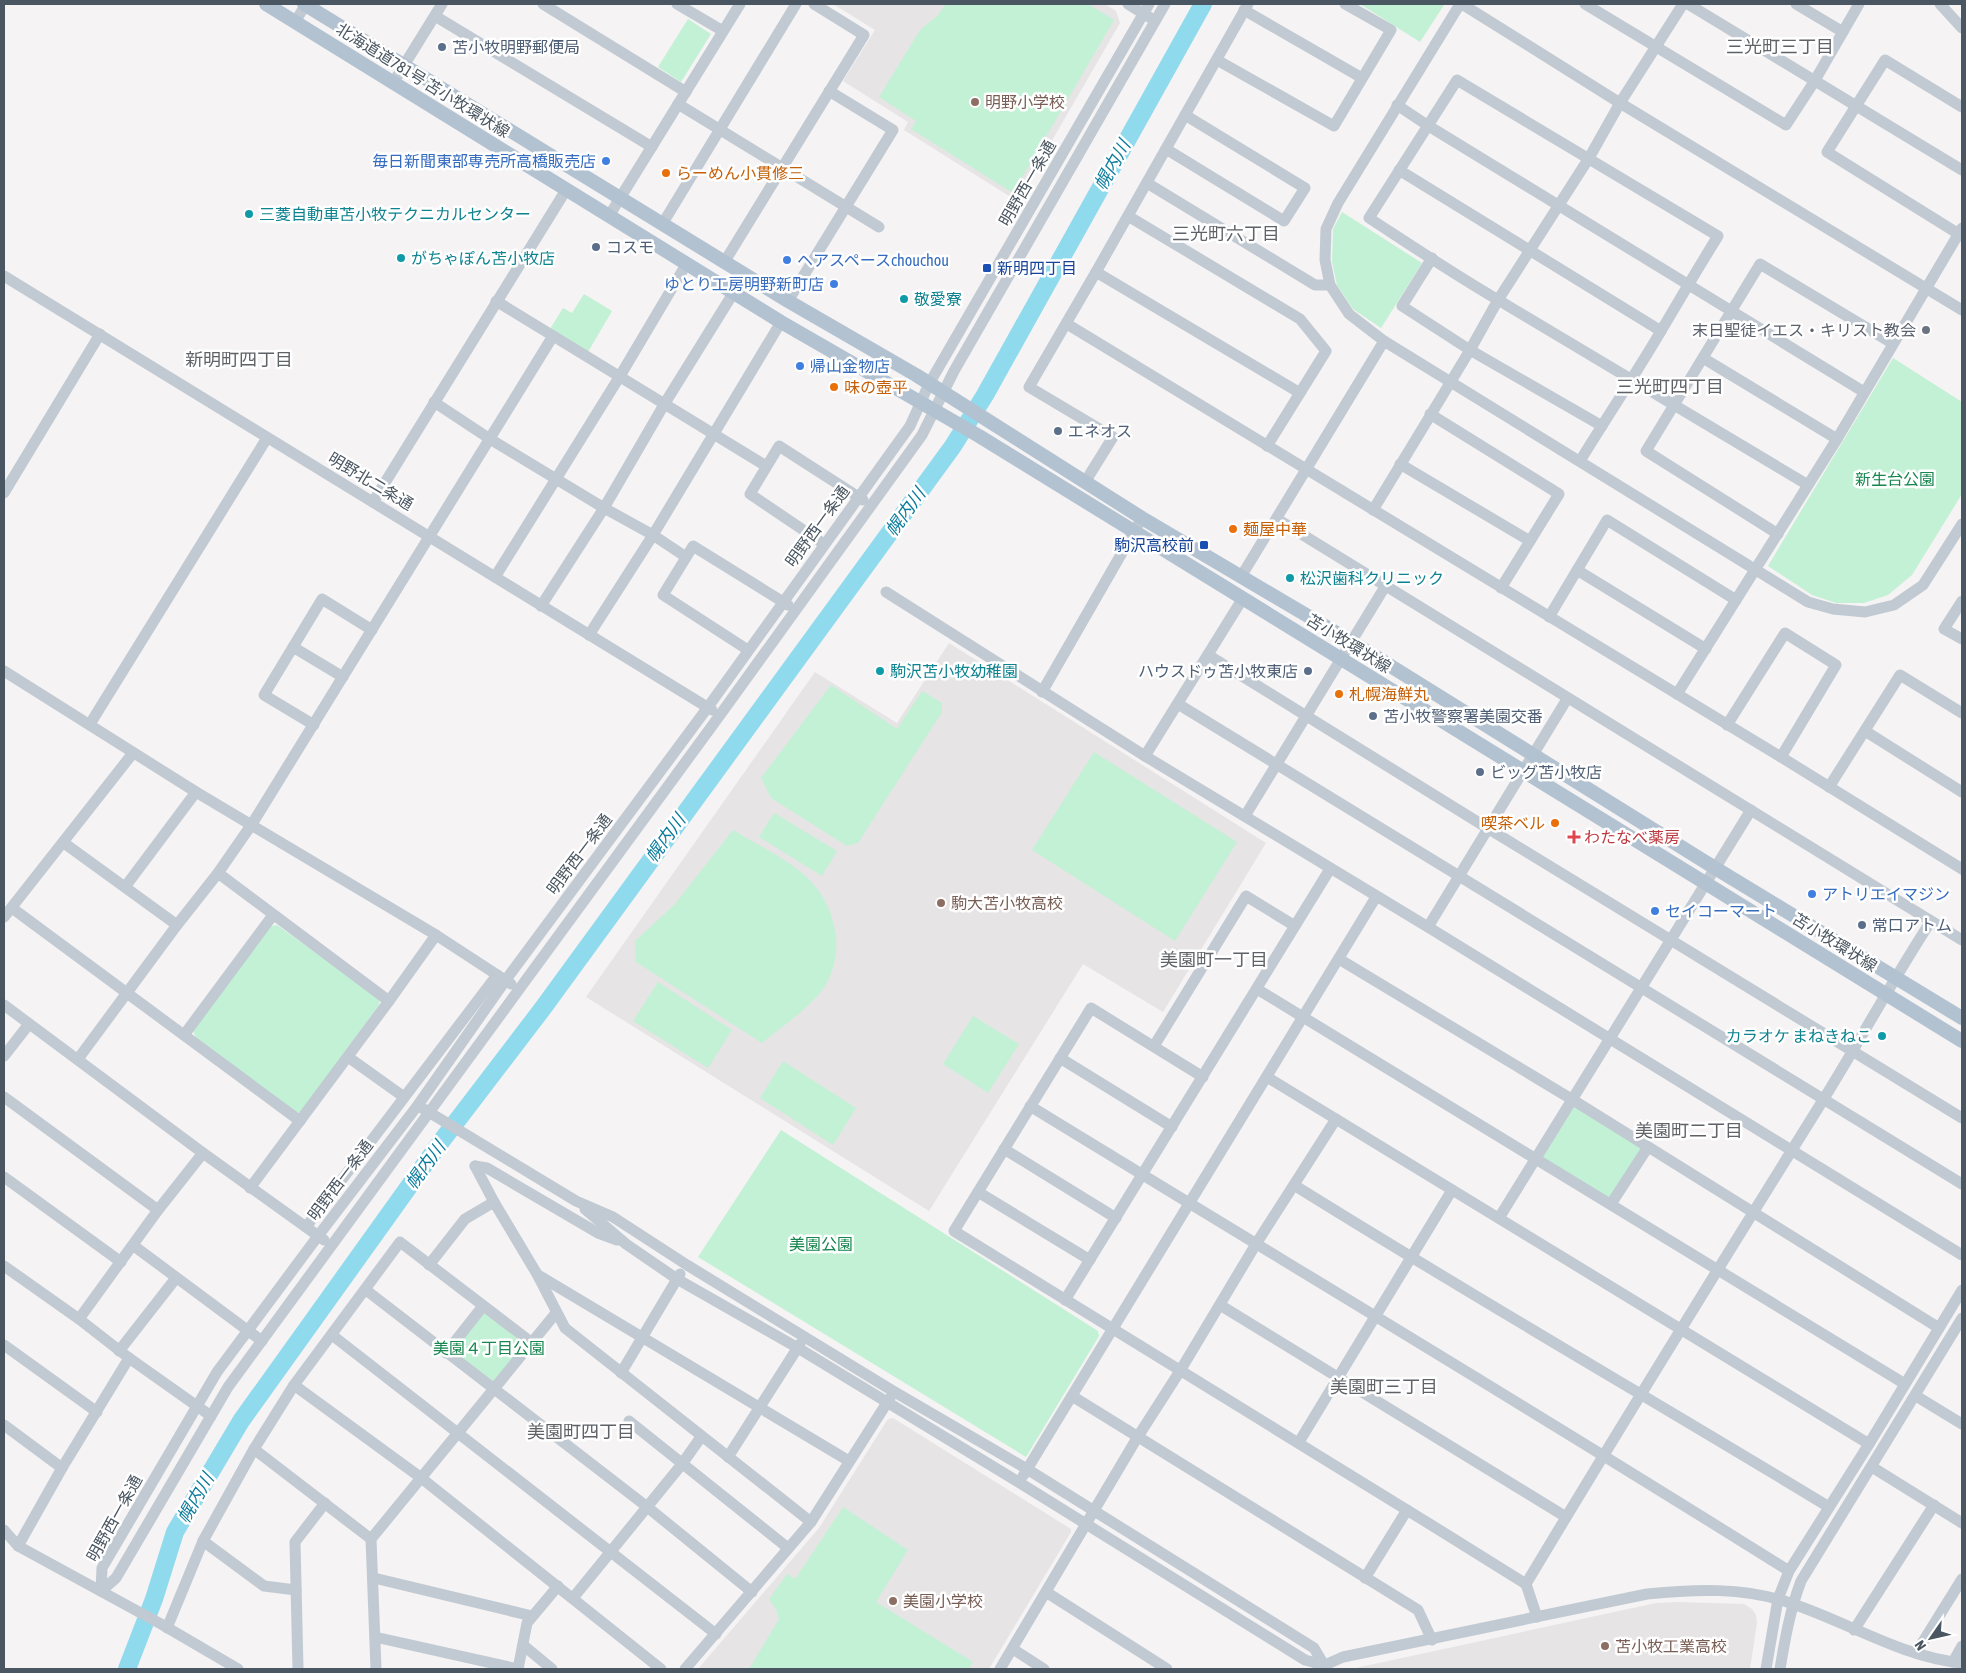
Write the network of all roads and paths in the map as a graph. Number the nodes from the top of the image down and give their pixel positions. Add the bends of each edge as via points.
1 (266, 4) edge
2 (305, 4) edge
3 (442, 4) edge
4 (543, 4) edge
5 (677, 4) edge
6 (740, 4) edge
7 (796, 4) edge
8 (814, 4) edge
9 (1128, 4) edge
10 (1165, 4) edge
11 (1345, 4) edge
12 (1461, 4) edge
13 (1585, 4) edge
14 (1683, 4) edge
15 (1688, 4) edge
16 (1796, 4) edge
17 (1860, 4) edge
18 (1940, 4) edge
19 (1246, 7) edge
20 (1146, 9) edge
21 (435, 16) junction
22 (1155, 21) junction
23 (295, 22) junction
24 (1962, 28) edge
25 (723, 32) junction
26 (1843, 32) junction
27 (1655, 47) junction
28 (1217, 60) junction
29 (405, 65) junction
30 (1362, 78) junction
31 (393, 82) junction
32 (1814, 82) junction
33 (829, 91) junction
34 (686, 92) junction
35 (1620, 103) junction
36 (678, 104) junction
37 (1397, 105) junction
38 (1855, 106) junction
39 (1962, 107) edge
40 (1185, 115) junction
41 (1427, 125) junction
42 (719, 129) junction
43 (652, 147) junction
44 (1166, 149) junction
45 (1589, 158) junction
46 (782, 168) junction
47 (1399, 170) junction
48 (1962, 170) edge
49 (1147, 183) junction
50 (566, 190) junction
51 (621, 198) junction
52 (1558, 205) junction
53 (846, 207) junction
54 (610, 216) junction
55 (1128, 216) junction
56 (663, 223) junction
57 (879, 227) dead end
58 (1961, 232) edge
59 (1529, 251) junction
60 (1432, 258) junction
61 (724, 261) junction
62 (687, 263) junction
63 (1096, 272) junction
64 (4, 276) edge
65 (1688, 284) junction
66 (1330, 286) junction
67 (1926, 288) junction
68 (734, 292) junction
69 (1498, 300) junction
70 (496, 301) junction
71 (788, 301) junction
72 (1962, 310) edge
73 (1732, 311) junction
74 (781, 322) junction
75 (1067, 324) junction
76 (1661, 331) junction
77 (100, 334) junction
78 (553, 336) junction
79 (1384, 341) junction
80 (1892, 343) junction
81 (1470, 350) junction
82 (1703, 358) junction
83 (620, 376) junction
84 (1632, 379) junction
85 (1451, 381) junction
86 (929, 384) junction
87 (943, 392) junction
88 (1864, 392) junction
89 (1300, 393) junction
90 (920, 401) junction
91 (958, 401) joint
92 (434, 402) junction
93 (665, 403) junction
94 (1675, 404) junction
95 (935, 410) junction
96 (1430, 414) junction
97 (947, 417) joint
98 (1602, 426) junction
99 (713, 434) junction
100 (267, 438) junction
101 (490, 439) junction
102 (1837, 439) junction
103 (1267, 446) junction
104 (1580, 461) junction
105 (1400, 464) junction
106 (766, 466) junction
107 (1306, 470) junction
108 (557, 478) junction
109 (1085, 482) junction
110 (1808, 485) junction
111 (4, 493) edge
112 (858, 497) junction
113 (373, 502) junction
114 (871, 506) junction
115 (604, 508) junction
116 (1373, 510) junction
117 (1142, 518) junction
118 (1277, 519) junction
119 (1962, 524) edge
120 (1135, 532) junction
121 (653, 534) junction
122 (1778, 534) junction
123 (430, 536) junction
124 (1530, 541) junction
125 (824, 544) junction
126 (686, 557) junction
127 (1577, 570) junction
128 (1756, 570) junction
129 (1242, 575) junction
130 (495, 577) junction
131 (1386, 585) junction
132 (1501, 588) junction
133 (886, 592) dead end
134 (1243, 598) junction
135 (1736, 600) junction
136 (1962, 601) edge
137 (784, 602) junction
138 (541, 606) junction
139 (796, 610) junction
140 (1549, 617) junction
141 (372, 630) junction
142 (589, 635) junction
143 (1962, 639) edge
144 (1352, 642) junction
145 (293, 647) junction
146 (1706, 649) junction
147 (748, 650) junction
148 (1208, 654) junction
149 (1341, 659) junction
150 (4, 670) edge
151 (343, 677) junction
152 (1042, 692) junction
153 (1678, 694) junction
154 (1567, 699) junction
155 (1178, 704) junction
156 (708, 707) junction
157 (1962, 712) edge
158 (720, 714) junction
159 (1306, 716) junction
160 (90, 724) junction
161 (314, 725) junction
162 (1728, 725) junction
163 (1865, 731) junction
164 (134, 753) junction
165 (1532, 755) junction
166 (1145, 756) junction
167 (1781, 757) junction
168 (1277, 764) junction
169 (1523, 772) junction
170 (1830, 787) junction
171 (196, 792) junction
172 (1962, 792) edge
173 (1752, 810) junction
174 (1245, 816) junction
175 (252, 824) junction
176 (1489, 829) junction
177 (64, 843) junction
178 (1715, 868) junction
179 (1330, 869) junction
180 (1962, 869) edge
181 (218, 873) junction
182 (1460, 876) junction
183 (1706, 884) junction
184 (125, 887) junction
185 (1376, 897) junction
186 (12, 908) junction
187 (273, 915) junction
188 (4, 917) edge
189 (1931, 921) junction
190 (177, 925) junction
191 (1295, 926) junction
192 (1428, 927) junction
193 (436, 935) junction
194 (1671, 940) junction
195 (1962, 940) edge
196 (1339, 959) junction
197 (1895, 976) junction
198 (501, 978) junction
199 (1640, 988) junction
200 (518, 989) junction
201 (1256, 989) junction
202 (128, 992) junction
203 (1885, 993) junction
204 (389, 1001) junction
205 (4, 1005) edge
206 (1304, 1017) junction
207 (1962, 1018) edge
208 (29, 1024) junction
209 (184, 1035) junction
210 (1609, 1040) junction
211 (1962, 1041) edge
212 (1154, 1046) junction
213 (1853, 1050) junction
214 (4, 1056) edge
215 (348, 1057) junction
216 (1060, 1058) junction
217 (78, 1059) junction
218 (1203, 1077) junction
219 (1267, 1077) junction
220 (4, 1097) edge
221 (404, 1098) junction
222 (1824, 1098) junction
223 (1573, 1100) junction
224 (418, 1105) junction
225 (1030, 1106) junction
226 (432, 1115) junction
227 (1962, 1118) edge
228 (1336, 1119) junction
229 (300, 1121) junction
230 (1172, 1127) junction
231 (1648, 1147) junction
232 (1004, 1149) junction
233 (1792, 1151) junction
234 (203, 1153) junction
235 (1537, 1158) junction
236 (1143, 1175) junction
237 (4, 1177) edge
238 (1962, 1184) edge
239 (1294, 1185) junction
240 (250, 1188) junction
241 (1452, 1190) junction
242 (978, 1192) junction
243 (576, 1201) junction
244 (494, 1202) junction
245 (1190, 1204) junction
246 (1611, 1204) junction
247 (158, 1210) junction
248 (1754, 1213) junction
249 (1116, 1218) junction
250 (1499, 1218) junction
251 (306, 1227) junction
252 (318, 1236) junction
253 (626, 1244) junction
254 (1256, 1244) junction
255 (332, 1245) junction
256 (134, 1246) junction
257 (1962, 1255) edge
258 (1410, 1258) junction
259 (1090, 1260) junction
260 (121, 1262) junction
261 (429, 1265) junction
262 (687, 1265) junction
263 (4, 1266) edge
264 (1717, 1271) junction
265 (537, 1274) junction
266 (176, 1278) junction
267 (677, 1279) junction
268 (366, 1290) junction
269 (1962, 1290) edge
270 (1065, 1300) junction
271 (1220, 1305) junction
272 (483, 1306) junction
273 (556, 1313) junction
274 (1374, 1317) junction
275 (1962, 1318) edge
276 (80, 1319) junction
277 (1939, 1328) junction
278 (1112, 1329) junction
279 (248, 1330) junction
280 (1681, 1330) junction
281 (332, 1335) junction
282 (1952, 1335) junction
283 (805, 1336) junction
284 (643, 1338) junction
285 (262, 1341) junction
286 (531, 1342) junction
287 (1962, 1342) edge
288 (4, 1345) edge
289 (798, 1348) junction
290 (120, 1351) junction
291 (446, 1353) junction
292 (129, 1358) junction
293 (1180, 1372) junction
294 (621, 1373) junction
295 (1338, 1379) junction
296 (1905, 1384) junction
297 (294, 1385) junction
298 (493, 1389) junction
299 (893, 1391) junction
300 (1642, 1393) junction
301 (1072, 1396) junction
302 (1916, 1396) junction
303 (887, 1403) junction
304 (196, 1406) junction
305 (760, 1409) junction
306 (97, 1412) junction
307 (211, 1416) junction
308 (629, 1422) dead end
309 (1962, 1424) edge
310 (4, 1425) edge
311 (457, 1432) junction
312 (701, 1437) junction
313 (1137, 1438) junction
314 (1299, 1442) junction
315 (1869, 1444) junction
316 (254, 1449) junction
317 (1603, 1454) junction
318 (728, 1457) junction
319 (849, 1462) junction
320 (682, 1464) junction
321 (1872, 1466) junction
322 (62, 1468) junction
323 (1027, 1470) junction
324 (420, 1477) junction
325 (1020, 1483) junction
326 (325, 1503) junction
327 (1934, 1505) junction
328 (646, 1506) junction
329 (1829, 1507) junction
330 (1407, 1510) junction
331 (1094, 1511) junction
332 (1566, 1517) junction
333 (811, 1522) junction
334 (1962, 1523) edge
335 (1086, 1525) junction
336 (4, 1530) edge
337 (371, 1539) junction
338 (203, 1541) junction
339 (18, 1546) junction
340 (788, 1548) junction
341 (611, 1551) junction
342 (1789, 1572) junction
343 (374, 1578) junction
344 (1365, 1578) junction
345 (1962, 1579) edge
346 (1526, 1584) junction
347 (558, 1586) junction
348 (296, 1590) junction
349 (101, 1591) junction
350 (752, 1592) junction
351 (1046, 1592) junction
352 (573, 1598) junction
353 (1778, 1599) junction
354 (1793, 1603) junction
355 (532, 1616) junction
356 (1537, 1617) junction
357 (167, 1628) junction
358 (1854, 1630) junction
359 (716, 1634) junction
360 (375, 1637) junction
361 (1432, 1640) junction
362 (523, 1646) junction
363 (1962, 1646) edge
364 (1013, 1649) junction
365 (1916, 1653) junction
366 (1957, 1663) edge
367 (1320, 1667) edge
368 (238, 1669) edge
369 (298, 1669) edge
370 (376, 1669) edge
371 (518, 1669) edge
372 (552, 1669) edge
373 (661, 1669) edge
374 (685, 1669) edge
375 (1000, 1669) edge
376 (1044, 1669) edge
377 (1167, 1669) edge
378 (1766, 1669) edge
379 (1780, 1669) edge

1 - 23 main road, 北海道道781号 苫小牧環状線
2 - 23 street
2 - 29 main road, 北海道道781号 苫小牧環状線
3 - 21 street
4 - 34 street
5 - 25 street
6 - 25 street
7 - 42 street
8 - 33 street via 864,35
9 - 20 street
10 - 22 street, 明野西一条通
11 - 30 street via 1392,30
12 - 35 street
12 - 37 street
13 - 27 street
14 - 27 street
15 - 32 street
16 - 26 street
17 - 26 street
18 - 24 street
19 - 28 street
19 - 30 street
20 - 22 street
20 - 86 street, 明野西一条通
21 - 29 street
21 - 43 street
22 - 87 street, 明野西一条通
23 - 31 main road, 北海道道781号 苫小牧環状線
25 - 34 street
26 - 32 street
27 - 32 street via 1786,124
27 - 35 street
28 - 30 street via 1334,126
28 - 40 street
29 - 31 street
29 - 51 main road, 北海道道781号 苫小牧環状線
31 - 50 main road, 北海道道781号 苫小牧環状線
32 - 38 street
33 - 46 street
33 - 53 street via 892,130
34 - 36 street
35 - 45 street
35 - 67 street
36 - 42 street
36 - 43 street
37 - 41 street
37 - 66 street via 1338,203 1326,229 1325,260
38 - 39 street via 1885,60
38 - 48 street
38 - 58 street via 1827,152
40 - 44 street
40 - 44 street via 1305,188 1284,221
41 - 45 street via 1457,80
41 - 47 street
41 - 52 street
42 - 46 street
42 - 56 street
43 - 51 street
44 - 49 street
45 - 52 street
45 - 65 street via 1718,236
46 - 53 street
46 - 61 street
47 - 59 street
47 - 60 street via 1369,218
49 - 55 street
49 - 66 street via 1315,285
50 - 54 main road, 北海道道781号 苫小牧環状線
50 - 70 street
51 - 54 street
51 - 56 main road, 北海道道781号 苫小牧環状線
52 - 59 street
52 - 65 street
53 - 57 street
53 - 71 street
54 - 62 main road, 北海道道781号 苫小牧環状線
55 - 63 street
55 - 89 street via 1300,319 1326,351
56 - 61 main road, 北海道道781号 苫小牧環状線
58 - 67 street
59 - 69 street
59 - 76 street
60 - 69 street
60 - 81 street via 1402,306
61 - 71 main road, 北海道道781号 苫小牧環状線
62 - 68 main road, 北海道道781号 苫小牧環状線
62 - 83 street
63 - 75 street
63 - 89 street
64 - 77 street, 明野北二条通
65 - 73 street
65 - 76 street
66 - 79 street via 1349,314
67 - 72 street
67 - 80 street
68 - 74 main road, 北海道道781号 苫小牧環状線
68 - 93 street
69 - 81 street
69 - 84 street
70 - 78 street
70 - 92 street
71 - 86 main road, 北海道道781号 苫小牧環状線
73 - 80 street via 1760,264
73 - 82 street
73 - 88 street
74 - 90 main road, 北海道道781号 苫小牧環状線
74 - 99 street
75 - 103 street
75 - 109 street via 1029,387 1113,437
76 - 84 street
77 - 100 street, 明野北二条通
77 - 111 street
78 - 83 street
78 - 101 street
79 - 85 street
79 - 107 street
80 - 88 street
81 - 85 street
81 - 98 street
82 - 94 street
82 - 102 street
83 - 93 street
83 - 108 street
84 - 94 street
84 - 98 street
85 - 96 street
85 - 104 street
86 - 87 main road, 北海道道781号 苫小牧環状線
86 - 90 street, 明野西一条通
87 - 91 main road, 北海道道781号 苫小牧環状線
87 - 95 street, 明野西一条通
88 - 102 street
89 - 103 street
90 - 95 main road, 北海道道781号 苫小牧環状線
90 - 112 street, 明野西一条通 via 910,426
91 - 109 main road, 苫小牧環状線
92 - 101 street
92 - 113 street
93 - 99 street
93 - 115 street
94 - 110 street
94 - 122 street via 1646,451
95 - 97 main road, 北海道道781号 苫小牧環状線
95 - 114 street, 明野西一条通 via 922,435
96 - 105 street
96 - 124 street via 1559,494
97 - 120 main road, 苫小牧環状線
98 - 104 street
99 - 106 street
99 - 121 street
100 - 113 street, 明野北二条通
100 - 160 street
101 - 108 street
101 - 123 street
102 - 110 street
103 - 107 street
104 - 128 street
105 - 116 street
105 - 124 street
106 - 112 street via 779,446
106 - 125 street via 750,494
107 - 116 street
107 - 118 street
108 - 115 street
108 - 130 street
109 - 117 main road, 苫小牧環状線
110 - 122 street
112 - 114 street
112 - 125 street, 明野西一条通
113 - 123 street, 明野北二条通
114 - 139 street, 明野西一条通
115 - 121 street
115 - 138 street
116 - 132 street
117 - 120 street
117 - 129 main road, 苫小牧環状線
118 - 129 street
118 - 131 street
119 - 128 street via 1923,585 1894,606 1865,612 1833,609 1808,602
120 - 134 main road, 苫小牧環状線
120 - 152 street
121 - 126 street
121 - 142 street
122 - 128 street
123 - 130 street, 明野北二条通
123 - 141 street
124 - 132 street
125 - 137 street, 明野西一条通
126 - 137 street via 693,546
126 - 147 street via 663,595
127 - 135 street via 1607,520
127 - 140 street
127 - 146 street
128 - 135 street
129 - 144 main road, 苫小牧環状線
130 - 138 street, 明野北二条通
131 - 144 street
131 - 154 street
132 - 140 street
133 - 152 street
134 - 148 street
134 - 149 main road, 苫小牧環状線
135 - 146 street
136 - 143 street via 1944,628
137 - 139 street
137 - 147 street, 明野西一条通
138 - 142 street, 明野北二条通
139 - 158 street, 明野西一条通
140 - 153 street
141 - 145 street via 322,600
141 - 151 street
142 - 156 street, 明野北二条通
144 - 149 street
144 - 165 main road, 苫小牧環状線
145 - 151 street
145 - 161 street via 264,695
146 - 153 street
147 - 156 street, 明野西一条通
148 - 155 street
148 - 159 street
149 - 159 street
149 - 169 main road, 苫小牧環状線
150 - 160 street
151 - 161 street
152 - 166 street
153 - 162 street
154 - 165 street
154 - 173 street
155 - 166 street
155 - 168 street
156 - 158 street, 明野北二条通
156 - 198 street, 明野西一条通
157 - 163 street via 1900,675
158 - 200 street, 明野西一条通
159 - 168 street
159 - 176 street
160 - 164 street
161 - 175 street
162 - 167 street
162 - 167 street via 1785,633 1836,666
163 - 170 street
163 - 172 street
164 - 171 street
164 - 177 street
165 - 169 street
165 - 178 main road, 苫小牧環状線
166 - 174 street
167 - 170 street
168 - 174 street
168 - 182 street
169 - 176 street
169 - 183 main road, 苫小牧環状線
170 - 180 street
171 - 175 street
171 - 184 street
173 - 178 street
173 - 189 street
174 - 179 street
175 - 181 street
175 - 193 street
176 - 182 street
176 - 194 street
177 - 184 street
177 - 186 street
178 - 183 street
178 - 197 main road, 苫小牧環状線
179 - 185 street
179 - 191 street
181 - 187 street
181 - 190 street
182 - 192 street
182 - 199 street
183 - 194 street
183 - 203 main road, 苫小牧環状線
184 - 190 street
185 - 192 street
185 - 196 street
186 - 188 street
186 - 202 street
187 - 204 street
187 - 209 street
189 - 195 street
189 - 197 street
190 - 202 street
191 - 201 street
191 - 212 street via 1246,896
192 - 210 street
193 - 198 street
193 - 204 street
194 - 199 street
194 - 213 street
196 - 206 street
196 - 223 street
197 - 203 street
197 - 207 main road, 苫小牧環状線
198 - 200 street
198 - 221 street
198 - 224 street, 明野西一条通
199 - 210 street
199 - 222 street
200 - 226 street, 明野西一条通
201 - 206 street
201 - 218 street
202 - 209 street
202 - 217 street
203 - 211 main road, 苫小牧環状線
203 - 213 street
204 - 215 street
205 - 208 street
206 - 219 street
206 - 235 street
208 - 214 street
208 - 217 street
209 - 229 street
210 - 223 street
210 - 233 street
212 - 216 street via 1091,1008
212 - 218 street
213 - 222 street
213 - 227 street
215 - 221 street
215 - 229 street
216 - 225 street
216 - 230 street
217 - 234 street
218 - 230 street
219 - 228 street
219 - 245 street
220 - 247 street
221 - 251 street
222 - 233 street
222 - 238 street
223 - 231 street
223 - 235 street
224 - 226 street
224 - 252 street, 明野西一条通
225 - 232 street
225 - 236 street
226 - 243 street
226 - 255 street, 明野西一条通
228 - 239 street
228 - 241 street
229 - 240 street
230 - 236 street
231 - 246 street
231 - 248 street
232 - 242 street
232 - 249 street
233 - 248 street
233 - 257 street
234 - 240 street
234 - 247 street
235 - 246 street
235 - 250 street
236 - 245 street
236 - 249 street
237 - 260 street
239 - 254 street
239 - 258 street
240 - 251 street
241 - 250 street
241 - 258 street
242 - 259 street
242 - 270 street via 954,1231
243 - 253 street
243 - 262 street via 613,1217
244 - 253 street via 475,1166 487,1168 598,1232
244 - 261 street via 465,1219
244 - 265 street
245 - 254 street
245 - 278 street
246 - 264 street
247 - 256 street
248 - 264 street
248 - 277 street
249 - 259 street
250 - 280 street
251 - 252 street
252 - 255 street
252 - 279 street, 明野西一条通
253 - 267 street
254 - 271 street
254 - 274 street
255 - 285 street, 明野西一条通
256 - 260 street
256 - 266 street
258 - 274 street
258 - 300 street
259 - 270 street
260 - 276 street
261 - 268 street via 400,1242
261 - 272 street
262 - 267 street
262 - 283 street
263 - 276 street
264 - 280 street
264 - 296 street
265 - 273 street
265 - 284 street
266 - 279 street
266 - 290 street
267 - 284 street
267 - 289 street
268 - 281 street
268 - 291 street
269 - 277 street
270 - 278 street
271 - 293 street
271 - 295 street
272 - 286 street
272 - 291 street
273 - 286 street
273 - 294 street via 565,1328
274 - 295 street
274 - 317 street
275 - 282 street
276 - 290 street
277 - 296 street
278 - 293 street
278 - 301 street
279 - 285 street
279 - 304 street, 明野西一条通
280 - 300 street
280 - 315 street
281 - 297 street
281 - 311 street
282 - 287 street
282 - 302 street
283 - 289 street
283 - 299 street
284 - 294 street
284 - 305 street
285 - 307 street, 明野西一条通
286 - 298 street
288 - 306 street
289 - 303 street
289 - 305 street
290 - 292 street
291 - 298 street
292 - 304 street
292 - 306 street
293 - 313 street
293 - 314 street
294 - 312 street
295 - 314 street
295 - 332 street
296 - 315 street
297 - 316 street
297 - 324 street
298 - 311 street
298 - 328 street
299 - 303 street
299 - 323 street
300 - 317 street
300 - 329 street
301 - 313 street
301 - 323 street
302 - 309 street
302 - 321 street
303 - 319 street
303 - 325 street
304 - 307 street
304 - 349 street, 明野西一条通 via 102,1568
305 - 318 street
305 - 319 street
306 - 322 street
307 - 349 street, 明野西一条通 via 116,1578
308 - 320 street
310 - 322 street
311 - 324 street
311 - 341 street
312 - 318 street
312 - 320 street
313 - 331 street
313 - 344 street
314 - 330 street
315 - 329 street
316 - 326 street
316 - 338 street
317 - 332 street
317 - 342 street
318 - 333 street
319 - 333 street
320 - 328 street
320 - 340 street
321 - 327 street
321 - 354 street via 1801,1581
322 - 339 street
323 - 325 street
323 - 331 street
324 - 337 street
324 - 347 street
325 - 335 street
326 - 337 street
326 - 348 street via 295,1542
327 - 334 street
327 - 358 street
328 - 341 street
328 - 350 street
329 - 342 street
330 - 344 street
330 - 346 street
331 - 335 street
331 - 367 street via 1314,1648
332 - 346 street
333 - 340 street
335 - 351 street
335 - 367 street
336 - 339 street
337 - 343 street
338 - 348 street via 264,1586
338 - 357 street
339 - 349 street
340 - 350 street
341 - 352 street
341 - 359 street
342 - 353 street
343 - 355 street
343 - 360 street
344 - 361 street via 1418,1610
345 - 365 street
346 - 356 street
347 - 352 street
347 - 355 street
348 - 369 street
349 - 357 street
350 - 359 street
351 - 364 street
351 - 377 street
352 - 373 street
353 - 354 street
353 - 356 street via 1736,1591 1693,1589 1647,1594
353 - 378 street
354 - 358 street
354 - 379 street
355 - 362 street
356 - 361 street
357 - 368 street
358 - 365 street
359 - 374 street
360 - 370 street
360 - 371 street
361 - 367 street via 1343,1658
362 - 371 street
362 - 372 street
363 - 366 street
364 - 375 street
364 - 376 street
365 - 366 street

